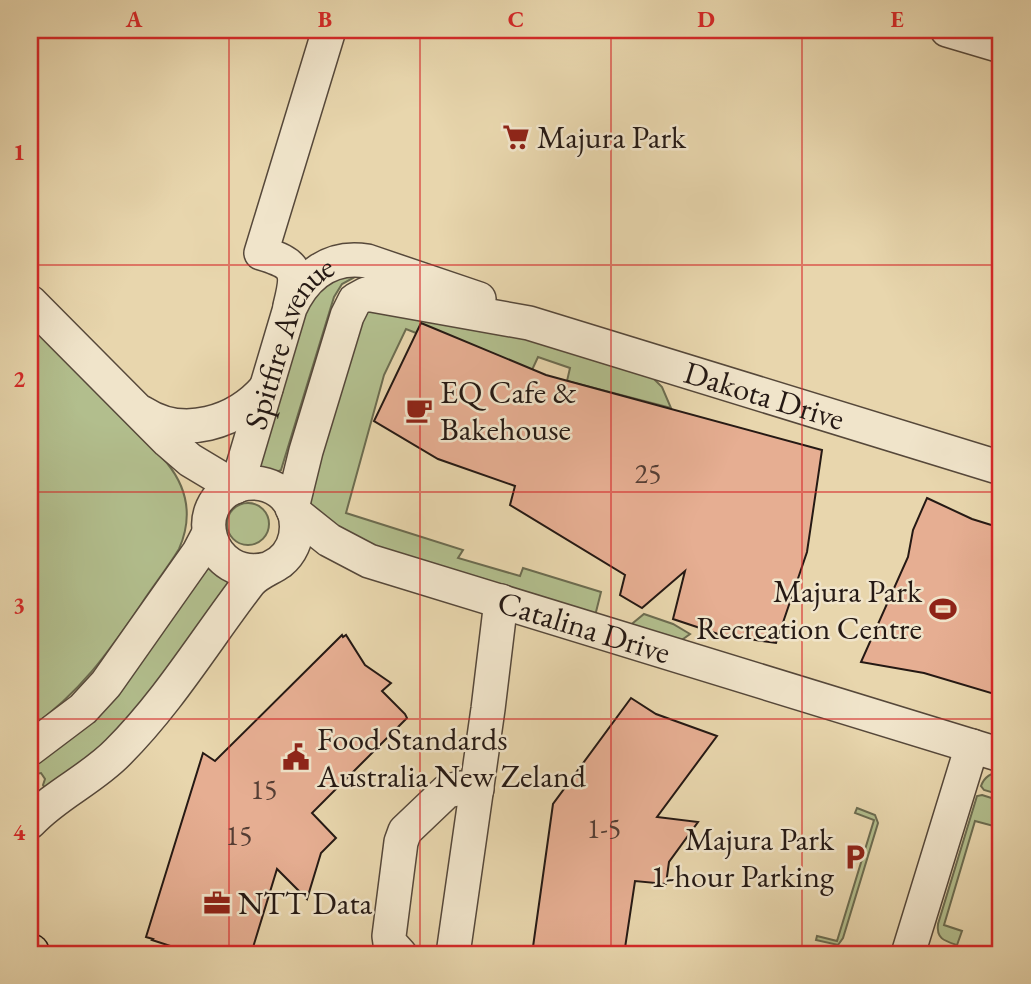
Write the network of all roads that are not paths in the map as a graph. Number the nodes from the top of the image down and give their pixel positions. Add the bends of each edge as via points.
1 (330, 30) edge
2 (30, 302) edge
3 (287, 315) junction
4 (528, 323) junction
5 (266, 388) junction
6 (136, 408) junction
7 (168, 442) junction
8 (1001, 468) edge
9 (236, 486) junction
10 (293, 510) junction
11 (209, 530) junction
12 (369, 561) junction
13 (269, 568) junction
14 (501, 601) junction
15 (979, 748) edge
16 (30, 750) edge
17 (477, 789) junction
18 (30, 822) edge
19 (909, 949) edge
20 (400, 954) edge
21 (453, 954) edge

1 - 3 street via 261,253 284,260 293,269 295,284
2 - 6 street
3 - 4 street, Spitfire Avenue via 316,271 330,263 355,260 444,285
3 - 5 street, Spitfire Avenue
4 - 8 street, Dakota Drive
4 - 10 street, Spitfire Avenue via 366,294 359,297 347,316
5 - 6 street via 237,411 198,426 162,423
5 - 9 street, Spitfire Avenue
6 - 7 street
7 - 9 street
7 - 11 street via 190,476
9 - 10 street via 255,483 272,487
9 - 11 street via 216,503
10 - 12 street, Catalina Drive via 329,540
10 - 13 street via 297,526 292,547
11 - 13 street via 217,553 233,566 246,571
11 - 16 street via 199,552 106,684 83,709
12 - 13 street, Catalina Drive via 306,561
12 - 14 street, Catalina Drive
13 - 18 street via 249,583 134,736
14 - 15 street, Catalina Drive
14 - 17 street
15 - 19 street via 931,929
17 - 20 street via 447,791 404,834 389,936
17 - 21 street

